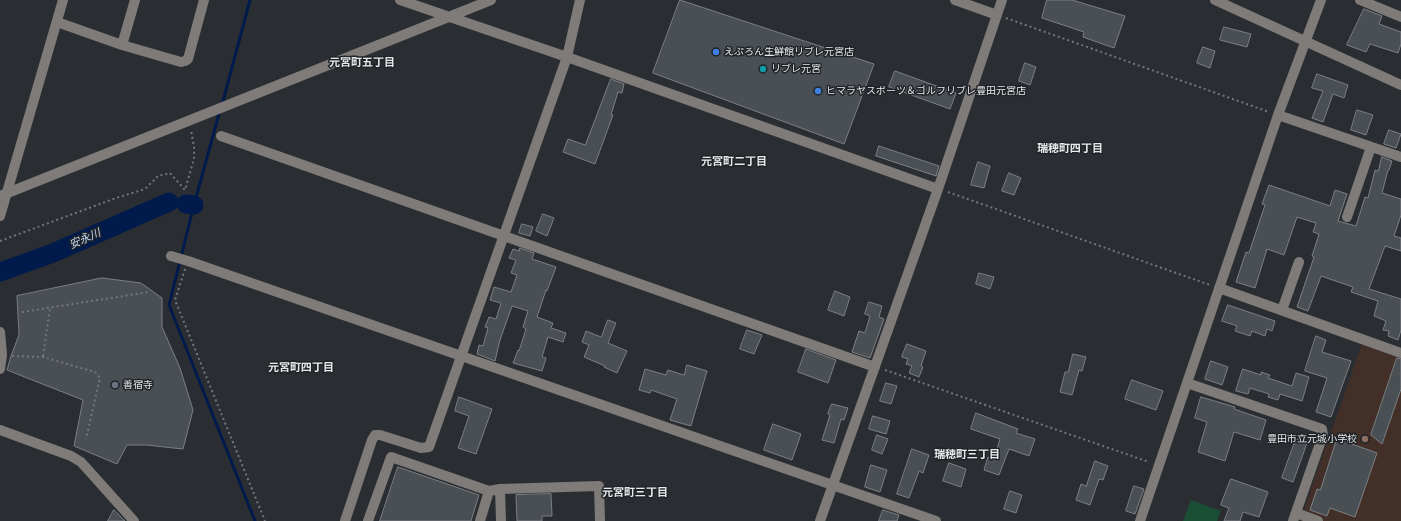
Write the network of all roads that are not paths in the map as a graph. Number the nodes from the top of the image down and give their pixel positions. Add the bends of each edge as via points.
1 (63, 0) edge
2 (136, 0) edge
3 (204, 0) edge
4 (400, 0) edge
5 (491, 0) edge
6 (580, 0) edge
7 (955, 0) edge
8 (1002, 0) edge
9 (1215, 0) edge
10 (1321, 0) edge
11 (1360, 0) edge
12 (997, 15) junction
13 (448, 17) junction
14 (1401, 17) edge
15 (57, 22) junction
16 (1306, 42) junction
17 (122, 45) junction
18 (567, 57) junction
19 (1401, 85) edge
20 (1278, 115) junction
21 (221, 136) dead end
22 (1371, 147) junction
23 (1401, 157) edge
24 (938, 188) junction
25 (3, 195) edge
26 (0, 216) edge
27 (1346, 217) dead end
28 (504, 236) junction
29 (171, 256) dead end
30 (1299, 262) dead end
31 (1218, 288) junction
32 (1282, 310) junction
33 (0, 332) edge
34 (1401, 353) edge
35 (461, 356) junction
36 (875, 367) junction
37 (0, 369) edge
38 (1187, 383) junction
39 (0, 430) edge
40 (833, 485) junction
41 (500, 490) junction
42 (489, 491) junction
43 (1295, 517) edge
44 (134, 521) edge
45 (345, 521) edge
46 (368, 521) edge
47 (480, 521) edge
48 (501, 521) edge
49 (600, 521) edge
50 (820, 521) edge
51 (936, 521) edge
52 (1140, 521) edge
53 (1318, 521) edge

1 - 15 street
2 - 17 street
3 - 17 street via 185,62
4 - 13 street
5 - 13 street
6 - 18 street
7 - 12 street
8 - 12 street
9 - 16 street
10 - 16 street
11 - 14 street
12 - 24 street
13 - 18 street
13 - 25 street
15 - 17 street
15 - 25 street
16 - 19 street
16 - 20 street
18 - 24 street
18 - 28 street
20 - 22 street
20 - 31 street
21 - 28 street
22 - 23 street
22 - 27 street
24 - 36 street
25 - 26 street
28 - 35 street
28 - 36 street
29 - 35 street
30 - 32 street
31 - 32 street
31 - 38 street
32 - 34 street
33 - 37 street
35 - 40 street
35 - 45 street via 429,447 421,448 375,435
36 - 40 street
38 - 43 street via 1322,429 1323,435
38 - 52 street
39 - 44 street via 81,462
40 - 50 street
40 - 51 street
41 - 42 street
41 - 48 street
41 - 49 street via 599,486
42 - 46 street via 391,457
42 - 47 street
43 - 53 street

